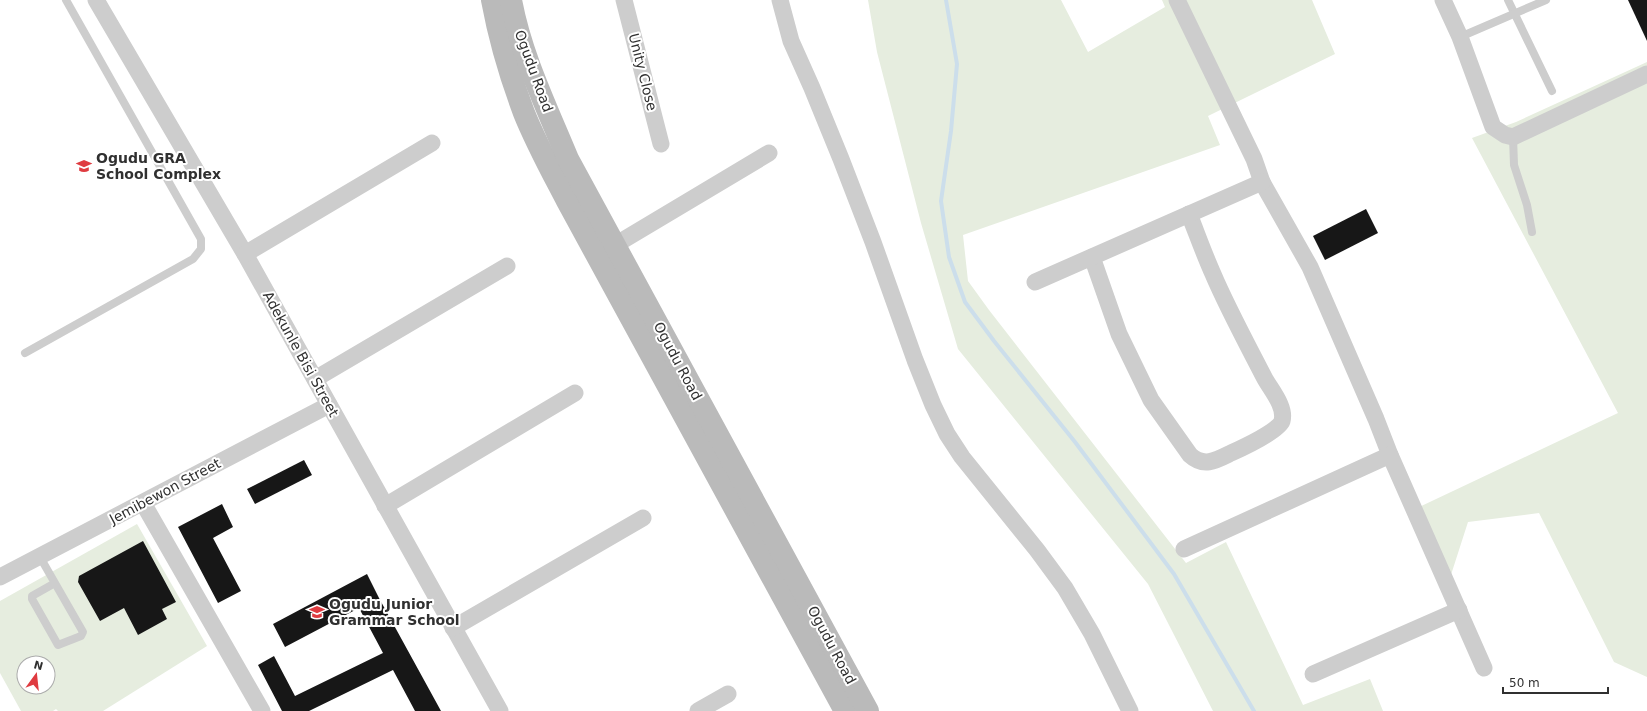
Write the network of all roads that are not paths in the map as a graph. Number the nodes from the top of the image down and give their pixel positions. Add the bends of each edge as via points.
1 (66, 0) edge
2 (96, 0) edge
3 (492, 0) edge
4 (511, 0) edge
5 (624, 0) edge
6 (780, 0) edge
7 (1177, 0) edge
8 (1443, 0) edge
9 (1508, 0) edge
10 (1546, 0) edge
11 (1514, 14) junction
12 (1460, 37) junction
13 (1647, 74) edge
14 (1552, 91) dead end
15 (1513, 137) junction
16 (432, 143) dead end
17 (661, 144) dead end
18 (769, 152) dead end
19 (1262, 182) junction
20 (1189, 214) junction
21 (1532, 232) dead end
22 (615, 245) junction
23 (245, 254) junction
24 (1092, 257) junction
25 (507, 266) dead end
26 (1035, 282) dead end
27 (658, 346) junction
28 (25, 353) dead end
29 (315, 379) junction
30 (575, 393) dead end
31 (329, 405) junction
32 (1390, 455) junction
33 (143, 503) junction
34 (385, 506) junction
35 (643, 518) dead end
36 (1184, 548) dead end
37 (40, 557) junction
38 (0, 577) edge
39 (55, 583) junction
40 (1459, 610) junction
41 (453, 628) junction
42 (1484, 668) dead end
43 (1313, 674) dead end
44 (728, 694) dead end
45 (262, 711) edge
46 (500, 711) edge
47 (698, 711) edge
48 (845, 711) edge
49 (868, 711) edge
50 (1130, 711) edge

1 - 28 lane via 201,239 201,249 193,259
2 - 23 street, Adekunle Bisi Street
3 - 27 main road, Ogudu Road via 513,80 536,141 567,201
4 - 22 main road, Ogudu Road via 538,88 568,159
5 - 17 street, Unity Close
6 - 50 street via 790,41 812,88 874,242 933,406 962,457 1065,588 1092,634
7 - 19 street via 1254,159
8 - 12 street
9 - 11 lane
10 - 11 lane
11 - 12 lane
11 - 14 lane
12 - 15 street via 1493,127
13 - 15 street
15 - 21 lane via 1514,165 1527,205
16 - 23 street
18 - 22 street
19 - 20 street
19 - 32 street via 1310,267
20 - 24 street
20 - 24 street via 1213,275 1283,414 1279,426 1253,443 1229,454 1209,462 1195,460 1151,400 1119,334
22 - 27 main road, Ogudu Road
23 - 29 street, Adekunle Bisi Street
24 - 26 street
25 - 29 street
27 - 48 main road, Ogudu Road
27 - 49 main road, Ogudu Road
29 - 31 street, Adekunle Bisi Street
30 - 34 street
31 - 33 street, Jemibewon Street
31 - 34 street, Adekunle Bisi Street
32 - 36 street
32 - 40 street
33 - 37 street, Jemibewon Street
33 - 45 street
34 - 41 street, Adekunle Bisi Street
35 - 41 street
37 - 38 street, Jemibewon Street
37 - 39 lane
39 - 39 lane via 83,632 81,636 58,645 32,599 32,596
40 - 42 street
40 - 43 street
41 - 46 street, Adekunle Bisi Street
44 - 47 street

